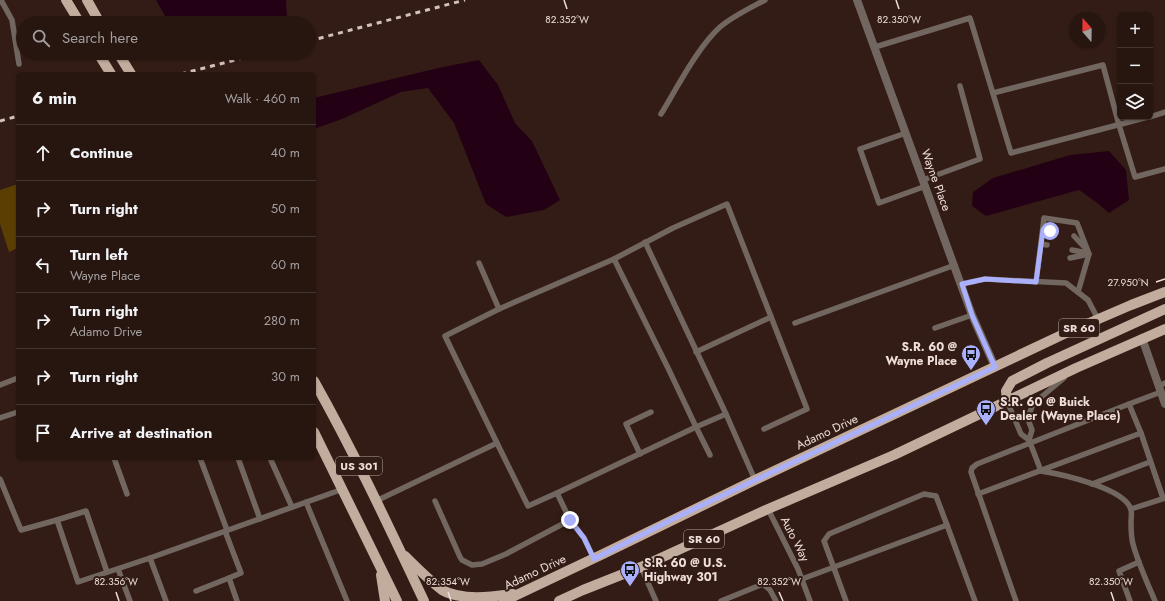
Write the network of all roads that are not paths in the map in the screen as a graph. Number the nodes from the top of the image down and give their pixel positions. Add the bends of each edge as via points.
1 (1, 0) edge
2 (66, 0) edge
3 (87, 0) edge
4 (765, 0) edge
5 (857, 0) edge
6 (76, 16) edge
7 (96, 16) edge
8 (16, 45) edge
9 (875, 47) junction
10 (18, 60) edge
11 (102, 60) edge
12 (122, 60) edge
13 (19, 64) dead end
14 (128, 70) edge
15 (109, 72) edge
16 (960, 86) dead end
17 (993, 93) junction
18 (1165, 112) edge
19 (661, 114) dead end
20 (1153, 116) edge
21 (1138, 120) edge
22 (1119, 125) junction
23 (906, 133) junction
24 (1165, 169) edge
25 (925, 183) junction
26 (1043, 230) junction
27 (1050, 231) dead end
28 (1074, 236) dead end
29 (645, 242) junction
30 (1072, 250) dead end
31 (1089, 254) junction
32 (1070, 258) dead end
33 (614, 259) junction
34 (478, 263) dead end
35 (955, 265) junction
36 (1036, 282) junction
37 (962, 284) junction
38 (1078, 292) junction
39 (1165, 292) edge
40 (499, 309) junction
41 (1165, 309) edge
42 (972, 315) junction
43 (771, 317) junction
44 (1098, 319) junction
45 (795, 323) dead end
46 (935, 328) dead end
47 (1165, 329) edge
48 (1142, 338) junction
49 (696, 352) junction
50 (995, 367) junction
51 (1076, 368) junction
52 (16, 379) edge
53 (316, 384) edge
54 (0, 385) edge
55 (1162, 387) edge
56 (1007, 400) junction
57 (1129, 404) junction
58 (1165, 404) edge
59 (651, 412) dead end
60 (16, 413) edge
61 (726, 414) junction
62 (0, 418) edge
63 (696, 427) junction
64 (764, 429) dead end
65 (1140, 433) junction
66 (316, 436) edge
67 (1029, 442) junction
68 (497, 443) junction
69 (640, 454) junction
70 (710, 455) dead end
71 (115, 460) edge
72 (201, 460) edge
73 (239, 460) edge
74 (271, 460) edge
75 (1150, 462) junction
76 (1041, 471) junction
77 (0, 479) edge
78 (755, 480) junction
79 (1092, 484) junction
80 (342, 489) junction
81 (557, 493) junction
82 (127, 494) dead end
83 (978, 494) junction
84 (1164, 498) edge
85 (376, 500) junction
86 (435, 501) dead end
87 (306, 502) junction
88 (292, 507) junction
89 (768, 509) junction
90 (1131, 509) junction
91 (260, 519) junction
92 (56, 520) junction
93 (570, 520) junction
94 (947, 525) junction
95 (226, 531) junction
96 (401, 553) junction
97 (150, 558) junction
98 (594, 559) junction
99 (1139, 562) junction
100 (379, 565) junction
101 (641, 567) junction
102 (834, 567) junction
103 (118, 569) junction
104 (107, 572) junction
105 (229, 578) junction
106 (802, 580) junction
107 (196, 591) dead end
108 (521, 593) junction
109 (130, 601) edge
110 (166, 601) edge
111 (237, 601) edge
112 (347, 601) edge
113 (385, 601) edge
114 (397, 601) edge
115 (424, 601) edge
116 (504, 601) edge
117 (559, 601) edge
118 (656, 601) edge
119 (721, 601) edge
120 (776, 601) edge
121 (810, 601) edge
122 (846, 601) edge
123 (975, 601) edge
124 (1016, 601) edge
125 (1130, 601) edge
126 (1155, 601) edge

1 - 8 lane via 12,20
2 - 6 main road
3 - 7 main road
4 - 19 lane via 740,13 720,28 701,48
5 - 9 street, Wayne Place
9 - 17 lane via 970,18
9 - 23 street, Wayne Place
10 - 13 lane
11 - 15 main road
12 - 14 main road
16 - 25 lane via 980,159
17 - 22 lane via 1011,152
17 - 22 lane via 1103,65
18 - 20 lane
21 - 22 lane
22 - 24 lane via 1135,177
23 - 25 street, Wayne Place
23 - 25 lane via 860,149 879,203
25 - 35 street, Wayne Place
26 - 27 lane
26 - 31 lane via 1044,218 1077,223
26 - 36 lane via 1043,253
28 - 31 lane
29 - 33 lane
29 - 43 lane via 727,204
29 - 49 lane
30 - 31 lane
31 - 32 lane
31 - 38 lane
33 - 40 lane
33 - 63 lane
34 - 40 lane
35 - 37 street, Wayne Place
35 - 45 lane
36 - 37 lane via 985,279
36 - 38 lane via 1066,283
37 - 42 street, Wayne Place
38 - 44 lane via 1088,300
39 - 44 main road, Adamo Drive / SR 60
40 - 68 lane via 445,336
41 - 56 main road via 1012,381 1006,391
42 - 46 lane
42 - 50 street, Wayne Place
43 - 49 lane
43 - 64 lane via 807,409
44 - 50 main road, Adamo Drive / SR 60
47 - 48 main road, SR 60
48 - 51 main road, SR 60
48 - 55 street
49 - 61 lane
50 - 78 main road, Adamo Drive / SR 60
51 - 56 main road, SR 60
51 - 67 lane via 1033,404 1030,412 1032,430
52 - 54 lane
53 - 85 main road, US 301
55 - 57 lane
55 - 58 street
56 - 67 lane via 1021,434
56 - 89 main road, SR 60 via 894,455
57 - 65 lane
57 - 67 lane
59 - 69 lane via 626,424
60 - 62 lane
61 - 63 lane
61 - 78 lane
63 - 69 lane
63 - 70 lane
65 - 75 lane
65 - 76 lane
66 - 80 main road, US 301
67 - 76 lane
67 - 83 lane via 972,468
68 - 81 lane via 528,506
68 - 85 lane
69 - 81 lane
71 - 82 lane
72 - 95 lane
73 - 91 lane
74 - 88 lane
75 - 79 lane
75 - 84 lane
76 - 79 lane
76 - 83 lane
77 - 92 lane via 21,530
78 - 98 main road, Adamo Drive / SR 60
79 - 90 lane via 1122,497
80 - 87 lane
80 - 100 main road, US 301
81 - 93 lane
83 - 124 lane
84 - 90 lane
85 - 96 main road, US 301
86 - 93 lane via 460,557 476,566 506,554
87 - 88 lane
87 - 112 lane
88 - 91 lane
89 - 101 main road, SR 60
89 - 106 lane, Auto Way
90 - 99 lane via 1133,543
91 - 95 lane
92 - 104 lane via 86,511
92 - 104 lane via 78,582
93 - 98 lane via 584,538
94 - 102 lane
94 - 102 lane via 936,496 924,494 829,534 824,541
94 - 123 lane
95 - 97 lane
95 - 105 lane via 241,573
96 - 108 main road via 434,584 456,596 477,598
96 - 115 main road, US 301
97 - 103 lane
97 - 110 lane
98 - 108 main road, Adamo Drive / SR 60
99 - 125 lane via 1119,571
99 - 126 lane
100 - 113 main road
100 - 114 main road, US 301
101 - 117 main road, SR 60
101 - 118 lane
102 - 106 lane
102 - 122 lane
103 - 104 lane
103 - 109 lane
105 - 107 lane
105 - 111 lane
106 - 121 lane, Auto Way
108 - 116 main road, Adamo Drive / SR 60
119 - 120 lane via 763,584

